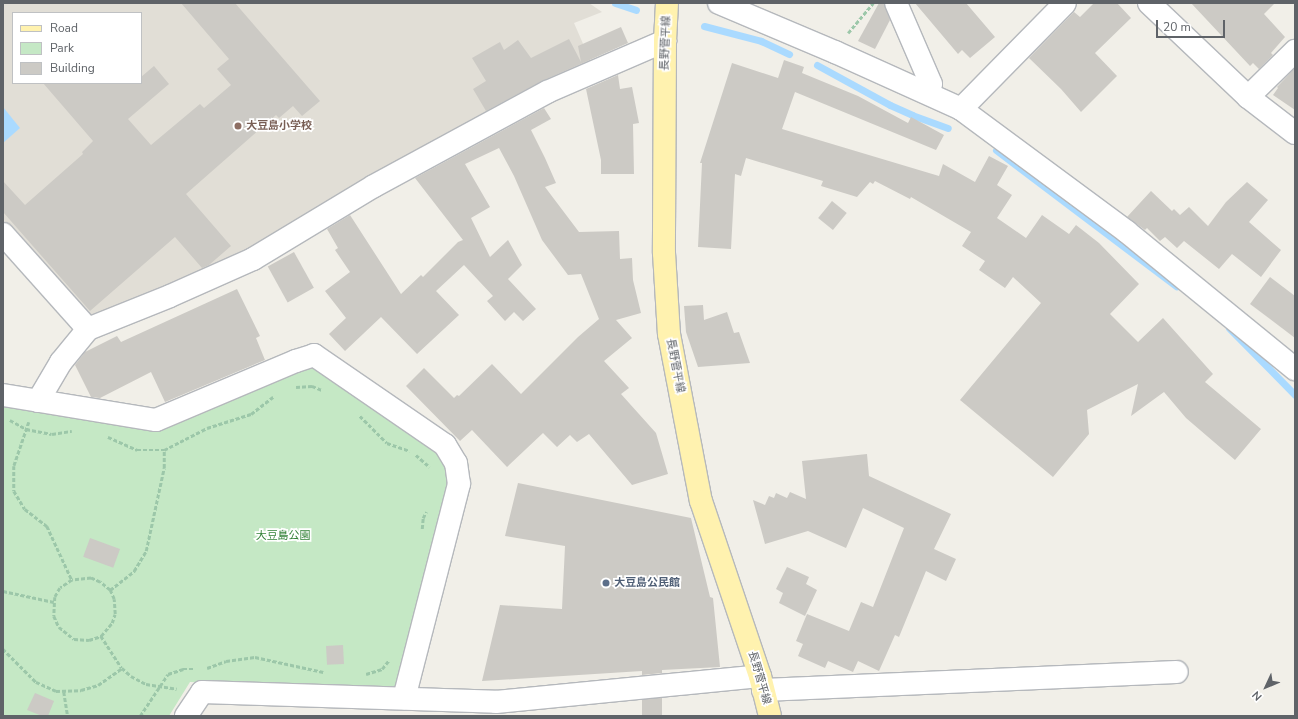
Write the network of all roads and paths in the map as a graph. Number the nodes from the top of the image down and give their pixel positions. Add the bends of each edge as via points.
1 (667, 3) edge
2 (719, 3) edge
3 (873, 3) edge
4 (896, 3) edge
5 (1065, 3) edge
6 (1149, 3) edge
7 (665, 42) junction
8 (1295, 51) edge
9 (835, 52) junction
10 (928, 92) junction
11 (1248, 97) junction
12 (961, 109) junction
13 (1295, 133) edge
14 (3, 234) edge
15 (88, 329) junction
16 (1295, 369) edge
17 (291, 388) dead end
18 (326, 392) dead end
19 (278, 393) dead end
20 (3, 395) edge
21 (38, 401) junction
22 (356, 413) dead end
23 (3, 418) edge
24 (26, 428) junction
25 (79, 430) dead end
26 (105, 435) dead end
27 (164, 450) junction
28 (434, 470) dead end
29 (429, 507) dead end
30 (422, 531) dead end
31 (72, 580) junction
32 (110, 590) junction
33 (3, 591) edge
34 (54, 602) junction
35 (101, 636) junction
36 (3, 649) edge
37 (391, 658) dead end
38 (122, 668) junction
39 (197, 669) dead end
40 (204, 670) dead end
41 (1178, 672) dead end
42 (331, 673) dead end
43 (362, 675) dead end
44 (761, 683) junction
45 (160, 687) junction
46 (179, 689) dead end
47 (64, 692) junction
48 (404, 698) junction
49 (517, 708) edge
50 (68, 716) edge
51 (140, 716) edge
52 (186, 716) edge
53 (770, 716) edge

1 - 7 main road, 長野菅平線
2 - 9 street
3 - 9 path
4 - 10 street via 931,84
5 - 12 street
6 - 11 street
7 - 15 street via 547,92 374,186 253,259
7 - 44 main road, 長野菅平線 via 664,253 669,334 701,501
8 - 11 street
9 - 10 street
10 - 12 street
11 - 13 street
12 - 16 street via 1127,232
14 - 15 street
15 - 21 street via 61,362
17 - 18 path via 312,386
19 - 27 path via 251,414 207,428
20 - 21 street
21 - 24 path
21 - 48 street via 156,420 314,355 444,445 456,464 459,484
22 - 28 path via 387,443 411,451
23 - 24 path
24 - 25 path via 52,434
24 - 31 path via 14,466 14,492 25,509 47,526
26 - 27 path via 137,450
27 - 32 path via 164,468 146,552 134,571
29 - 30 path via 423,518
31 - 32 path via 91,578
31 - 34 path via 60,588
32 - 35 path via 116,614
33 - 34 path
34 - 35 path via 54,616 59,628 74,639 89,640
35 - 38 path
36 - 47 path via 36,682
37 - 43 path via 382,669
38 - 45 path via 146,684
38 - 47 path via 98,685
39 - 45 path via 183,669 168,674
40 - 42 path via 226,661 256,657
41 - 44 street
44 - 49 street
44 - 53 main road, 長野菅平線
45 - 46 path
45 - 51 path
47 - 50 path
48 - 49 street via 496,702
48 - 52 street via 202,692

